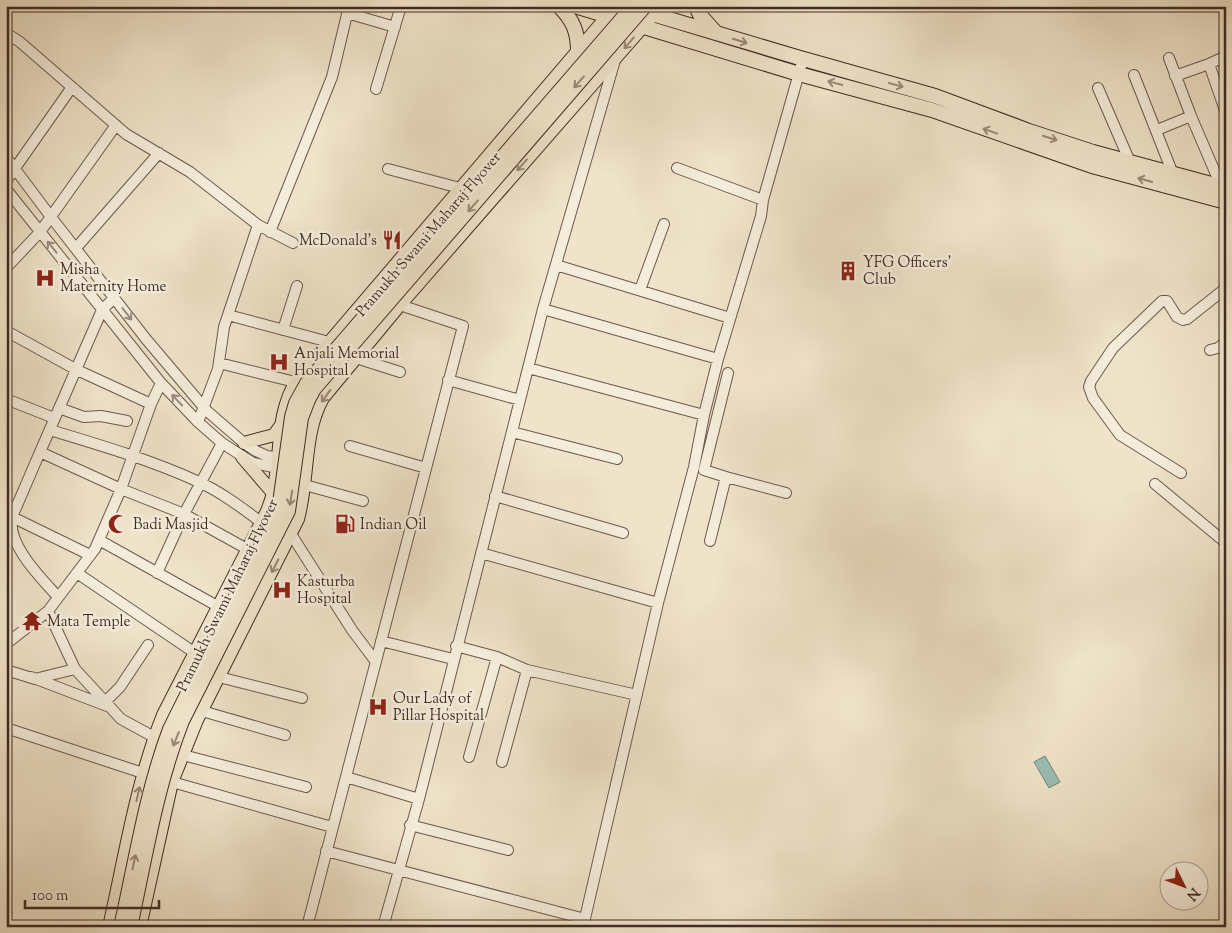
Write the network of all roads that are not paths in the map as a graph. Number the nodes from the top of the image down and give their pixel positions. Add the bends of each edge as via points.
1 (401, 6) edge
2 (559, 6) edge
3 (575, 6) edge
4 (626, 6) edge
5 (632, 6) edge
6 (696, 6) edge
7 (653, 9) edge
8 (348, 10) edge
9 (612, 11) edge
10 (395, 27) junction
11 (642, 28) junction
12 (6, 33) edge
13 (716, 33) junction
14 (578, 51) junction
15 (1226, 56) edge
16 (1169, 58) dead end
17 (615, 59) junction
18 (803, 60) junction
19 (1209, 64) junction
20 (800, 74) junction
21 (1134, 75) dead end
22 (1175, 76) junction
23 (72, 87) junction
24 (1098, 88) dead end
25 (376, 90) dead end
26 (1225, 107) edge
27 (1191, 116) junction
28 (116, 125) junction
29 (1157, 130) junction
30 (159, 153) junction
31 (6, 157) edge
32 (1130, 162) junction
33 (677, 168) dead end
34 (15, 169) junction
35 (388, 170) dead end
36 (1172, 180) junction
37 (6, 181) edge
38 (1224, 187) edge
39 (460, 188) junction
40 (6, 189) edge
41 (763, 200) junction
42 (1226, 202) edge
43 (51, 217) junction
44 (258, 224) junction
45 (664, 224) dead end
46 (40, 232) junction
47 (270, 232) junction
48 (293, 243) dead end
49 (76, 248) junction
50 (556, 265) junction
51 (6, 268) edge
52 (297, 286) dead end
53 (1226, 288) edge
54 (640, 290) junction
55 (114, 298) junction
56 (400, 305) junction
57 (544, 309) junction
58 (102, 310) junction
59 (228, 315) junction
60 (730, 318) junction
61 (283, 330) junction
62 (8, 332) dead end
63 (329, 342) junction
64 (1226, 342) edge
65 (1210, 350) dead end
66 (356, 358) junction
67 (718, 359) junction
68 (219, 363) junction
69 (528, 368) junction
70 (77, 370) junction
71 (400, 372) dead end
72 (728, 373) dead end
73 (448, 380) junction
74 (295, 382) junction
75 (161, 383) junction
76 (6, 399) edge
77 (520, 400) junction
78 (151, 404) junction
79 (204, 406) junction
80 (59, 408) junction
81 (704, 415) junction
82 (54, 418) junction
83 (127, 421) dead end
84 (198, 422) junction
85 (281, 425) junction
86 (50, 430) junction
87 (512, 432) junction
88 (222, 443) junction
89 (244, 443) junction
90 (350, 446) dead end
91 (40, 452) junction
92 (134, 456) junction
93 (242, 456) junction
94 (617, 459) dead end
95 (277, 462) junction
96 (307, 465) junction
97 (426, 468) junction
98 (1181, 473) dead end
99 (726, 477) junction
100 (201, 483) junction
101 (1155, 484) dead end
102 (305, 485) junction
103 (120, 489) junction
104 (273, 493) junction
105 (786, 493) dead end
106 (495, 496) junction
107 (362, 501) dead end
108 (184, 514) junction
109 (9, 516) edge
110 (262, 522) junction
111 (623, 533) dead end
112 (291, 534) junction
113 (99, 540) junction
114 (710, 541) dead end
115 (1226, 543) edge
116 (247, 549) junction
117 (480, 553) junction
118 (90, 555) junction
119 (77, 573) junction
120 (158, 573) junction
121 (58, 598) junction
122 (658, 603) junction
123 (219, 607) junction
124 (48, 611) junction
125 (381, 641) junction
126 (6, 644) edge
127 (148, 645) dead end
128 (456, 646) junction
129 (195, 653) junction
130 (497, 657) junction
131 (453, 659) junction
132 (376, 662) junction
133 (75, 669) junction
134 (6, 670) edge
135 (527, 670) junction
136 (219, 676) junction
137 (31, 677) junction
138 (637, 695) junction
139 (302, 698) dead end
140 (108, 705) junction
141 (202, 711) junction
142 (6, 728) edge
143 (285, 735) dead end
144 (154, 738) junction
145 (183, 755) junction
146 (469, 757) dead end
147 (502, 762) dead end
148 (143, 773) junction
149 (346, 777) junction
150 (172, 782) junction
151 (306, 787) dead end
152 (419, 799) junction
153 (410, 825) junction
154 (332, 827) junction
155 (508, 850) dead end
156 (326, 851) junction
157 (398, 870) junction
158 (584, 923) edge
159 (109, 927) edge
160 (120, 927) edge
161 (131, 927) edge
162 (140, 927) edge
163 (307, 927) edge
164 (383, 927) edge

1 - 10 street
2 - 14 highway via 573,23
3 - 9 highway
4 - 7 highway
160 -> 5 main road, Pramukh Swami Maharaj Flyover, bridge via 161,750 278,510 291,417 300,393
6 - 13 highway
7 - 11 main road
7 - 13 highway
7 -> 161 main road, Pramukh Swami Maharaj Flyover, bridge via 309,400 302,418 289,511 171,751
8 - 10 street
8 - 47 street via 332,77
9 - 11 highway
9 - 14 main road
10 - 25 street
11 -> 17 main road
11 - 20 highway
12 - 23 street
13 -> 18 highway
14 - 39 main road
15 - 19 street
16 - 22 street
17 - 50 street
17 -> 56 main road
18 - 20 street
18 -> 32 highway via 935,96 1029,131
19 - 22 street
19 - 26 street
36 -> 20 highway via 1082,162 932,110
20 - 41 street
21 - 29 street
22 - 27 street
23 - 28 street
23 - 34 street
24 - 32 street
27 - 29 street
27 - 38 street
28 - 30 street
28 - 43 street
29 - 36 street
30 - 44 street via 190,172
30 - 49 street
31 - 34 street
32 - 36 highway
33 - 41 street
34 - 37 street
34 - 43 street
35 - 39 street
36 - 38 highway
36 - 42 highway
39 - 63 main road
40 - 46 street
41 - 60 street
43 - 46 street
43 - 49 street
44 - 47 street
44 - 59 street
45 - 54 street
46 - 51 street
58 -> 46 street
47 - 48 street
49 - 55 street
50 - 54 street
50 - 57 street
52 - 61 street
53 - 98 street via 1183,320 1177,317 1167,301 1162,301 1113,348 1090,382 1093,398 1120,435
54 - 60 street
55 - 58 street
55 -> 79 street
56 - 66 main road
56 - 73 street via 463,326
57 - 67 street
57 - 69 street
58 - 70 street
58 - 75 street
59 - 61 street
59 - 68 street
60 - 67 street
61 - 63 street
62 - 70 street
63 - 74 main road
64 - 65 street
66 - 71 street
66 -> 96 main road via 317,409
67 - 81 street
68 - 74 street
68 - 79 street
69 - 77 street
69 - 81 street
70 - 78 street
70 - 80 street
72 - 99 street via 704,470
73 - 77 street
73 - 97 street
74 - 85 main road via 283,410
75 - 78 street
84 -> 75 street
76 - 82 street
77 - 87 street
78 - 92 street
79 - 84 street
79 - 89 street
80 - 82 street
80 - 83 street via 84,417 101,416
81 - 122 street via 694,467
82 - 86 street
84 - 88 street
85 - 89 main road via 274,435
85 - 95 main road
86 - 91 street
86 - 92 street
87 - 94 street
87 - 106 street
88 - 93 street
88 - 100 street
89 - 95 street
90 - 97 street
91 - 103 street
91 - 109 street
92 - 100 street
92 - 103 street
93 - 95 street via 253,463
93 - 104 main road
95 - 96 street
95 - 104 main road
96 - 102 main road
97 - 125 street
99 - 105 street
99 - 114 street
100 - 108 street
100 - 110 street
101 - 115 street
102 - 107 street
102 - 112 main road via 302,505
103 - 108 street
103 - 113 street
104 - 110 main road
106 - 111 street
106 - 117 street
108 - 116 street
108 - 120 street
109 - 118 street
109 - 121 street via 10,526 26,561
110 - 116 main road
112 - 132 street
112 -> 136 main road
113 - 118 street
113 - 120 street
116 - 123 main road
117 - 122 street
117 - 128 street
118 - 119 street
119 - 121 street
119 - 129 street
120 - 123 street
121 - 124 street
122 - 138 street
123 - 129 main road
124 - 126 street
124 - 133 street
125 - 131 street
125 - 132 street
127 - 140 street
128 - 130 street
128 - 131 street
129 - 144 main road
130 - 135 street
130 - 146 street
131 - 152 street
132 - 149 street
133 - 137 street
133 - 140 street
134 - 137 street
135 - 138 street
135 - 147 street
136 - 139 street
136 - 141 main road
137 - 140 street
138 - 158 street
140 - 144 street via 121,719
141 - 143 street
141 - 145 main road
142 - 148 street
144 - 148 main road
145 - 150 main road
145 - 151 street
148 - 150 street
159 -> 148 main road
149 - 152 street
149 - 154 street
150 - 154 street
150 - 162 main road
152 - 153 street
153 - 155 street
153 - 157 street
154 - 156 street
156 - 157 street
156 - 163 street
157 - 158 street
157 - 164 street

